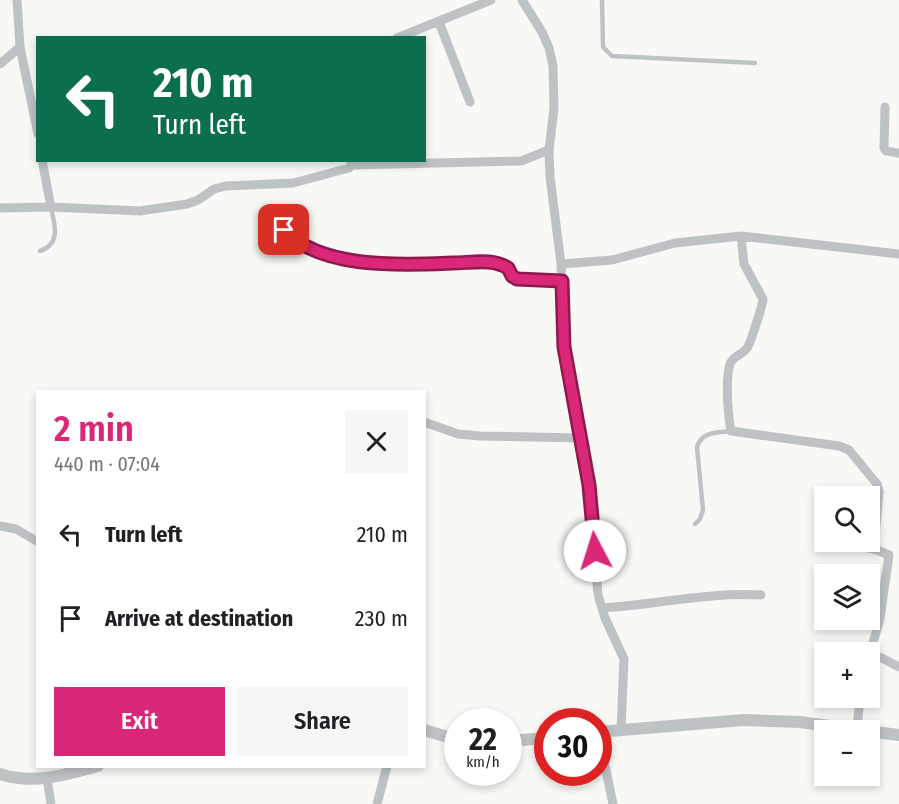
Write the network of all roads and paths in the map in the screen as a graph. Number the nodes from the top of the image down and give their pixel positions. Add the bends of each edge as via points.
1 (17, 0) edge
2 (491, 0) edge
3 (522, 0) edge
4 (602, 0) edge
5 (439, 22) junction
6 (402, 36) edge
7 (20, 47) junction
8 (755, 63) dead end
9 (0, 64) edge
10 (470, 102) dead end
11 (885, 107) dead end
12 (36, 124) edge
13 (549, 150) junction
14 (899, 153) edge
15 (42, 162) edge
16 (352, 163) edge
17 (51, 207) junction
18 (0, 208) edge
19 (271, 220) dead end
20 (741, 236) junction
21 (40, 251) dead end
22 (899, 254) edge
23 (561, 264) junction
24 (562, 281) junction
25 (426, 423) edge
26 (730, 431) junction
27 (581, 438) junction
28 (878, 486) edge
29 (695, 524) dead end
30 (0, 526) edge
31 (36, 541) edge
32 (894, 556) edge
33 (761, 595) dead end
34 (602, 608) junction
35 (874, 642) edge
36 (880, 658) edge
37 (899, 667) edge
38 (814, 724) edge
39 (621, 729) junction
40 (612, 730) edge
41 (426, 731) edge
42 (880, 732) edge
43 (899, 735) edge
44 (444, 736) edge
45 (90, 768) edge
46 (386, 768) edge
47 (0, 774) edge
48 (47, 778) junction
49 (609, 786) edge
50 (51, 804) edge
51 (377, 804) edge
52 (613, 804) edge

1 - 7 street
2 - 5 street
3 - 13 street via 542,32 553,66 554,117
4 - 8 lane via 603,47 612,56
5 - 6 street
5 - 10 street
7 - 9 street
7 - 12 street
11 - 14 street via 884,148
13 - 16 street via 521,161
13 - 23 street
15 - 17 street
16 - 17 street via 342,171 301,182 226,186 187,204 140,211
17 - 18 street
17 - 21 lane via 55,239
19 - 24 street via 311,250 347,261 419,265 492,262 508,268 517,279
20 - 22 street
20 - 23 street via 675,243 612,260
20 - 26 street via 744,264 763,305 749,345 730,365
23 - 24 street
24 - 27 street via 564,347
25 - 27 street via 458,434
26 - 28 street via 840,446 849,450
26 - 29 lane via 707,434 699,441 703,510
27 - 34 street
30 - 31 street
32 - 35 street
33 - 34 street
34 - 39 street via 624,659
36 - 37 street
38 - 39 street via 743,720
39 - 40 street
41 - 44 street
42 - 43 street
45 - 48 street
46 - 51 street
47 - 48 street
48 - 50 street
49 - 52 street

